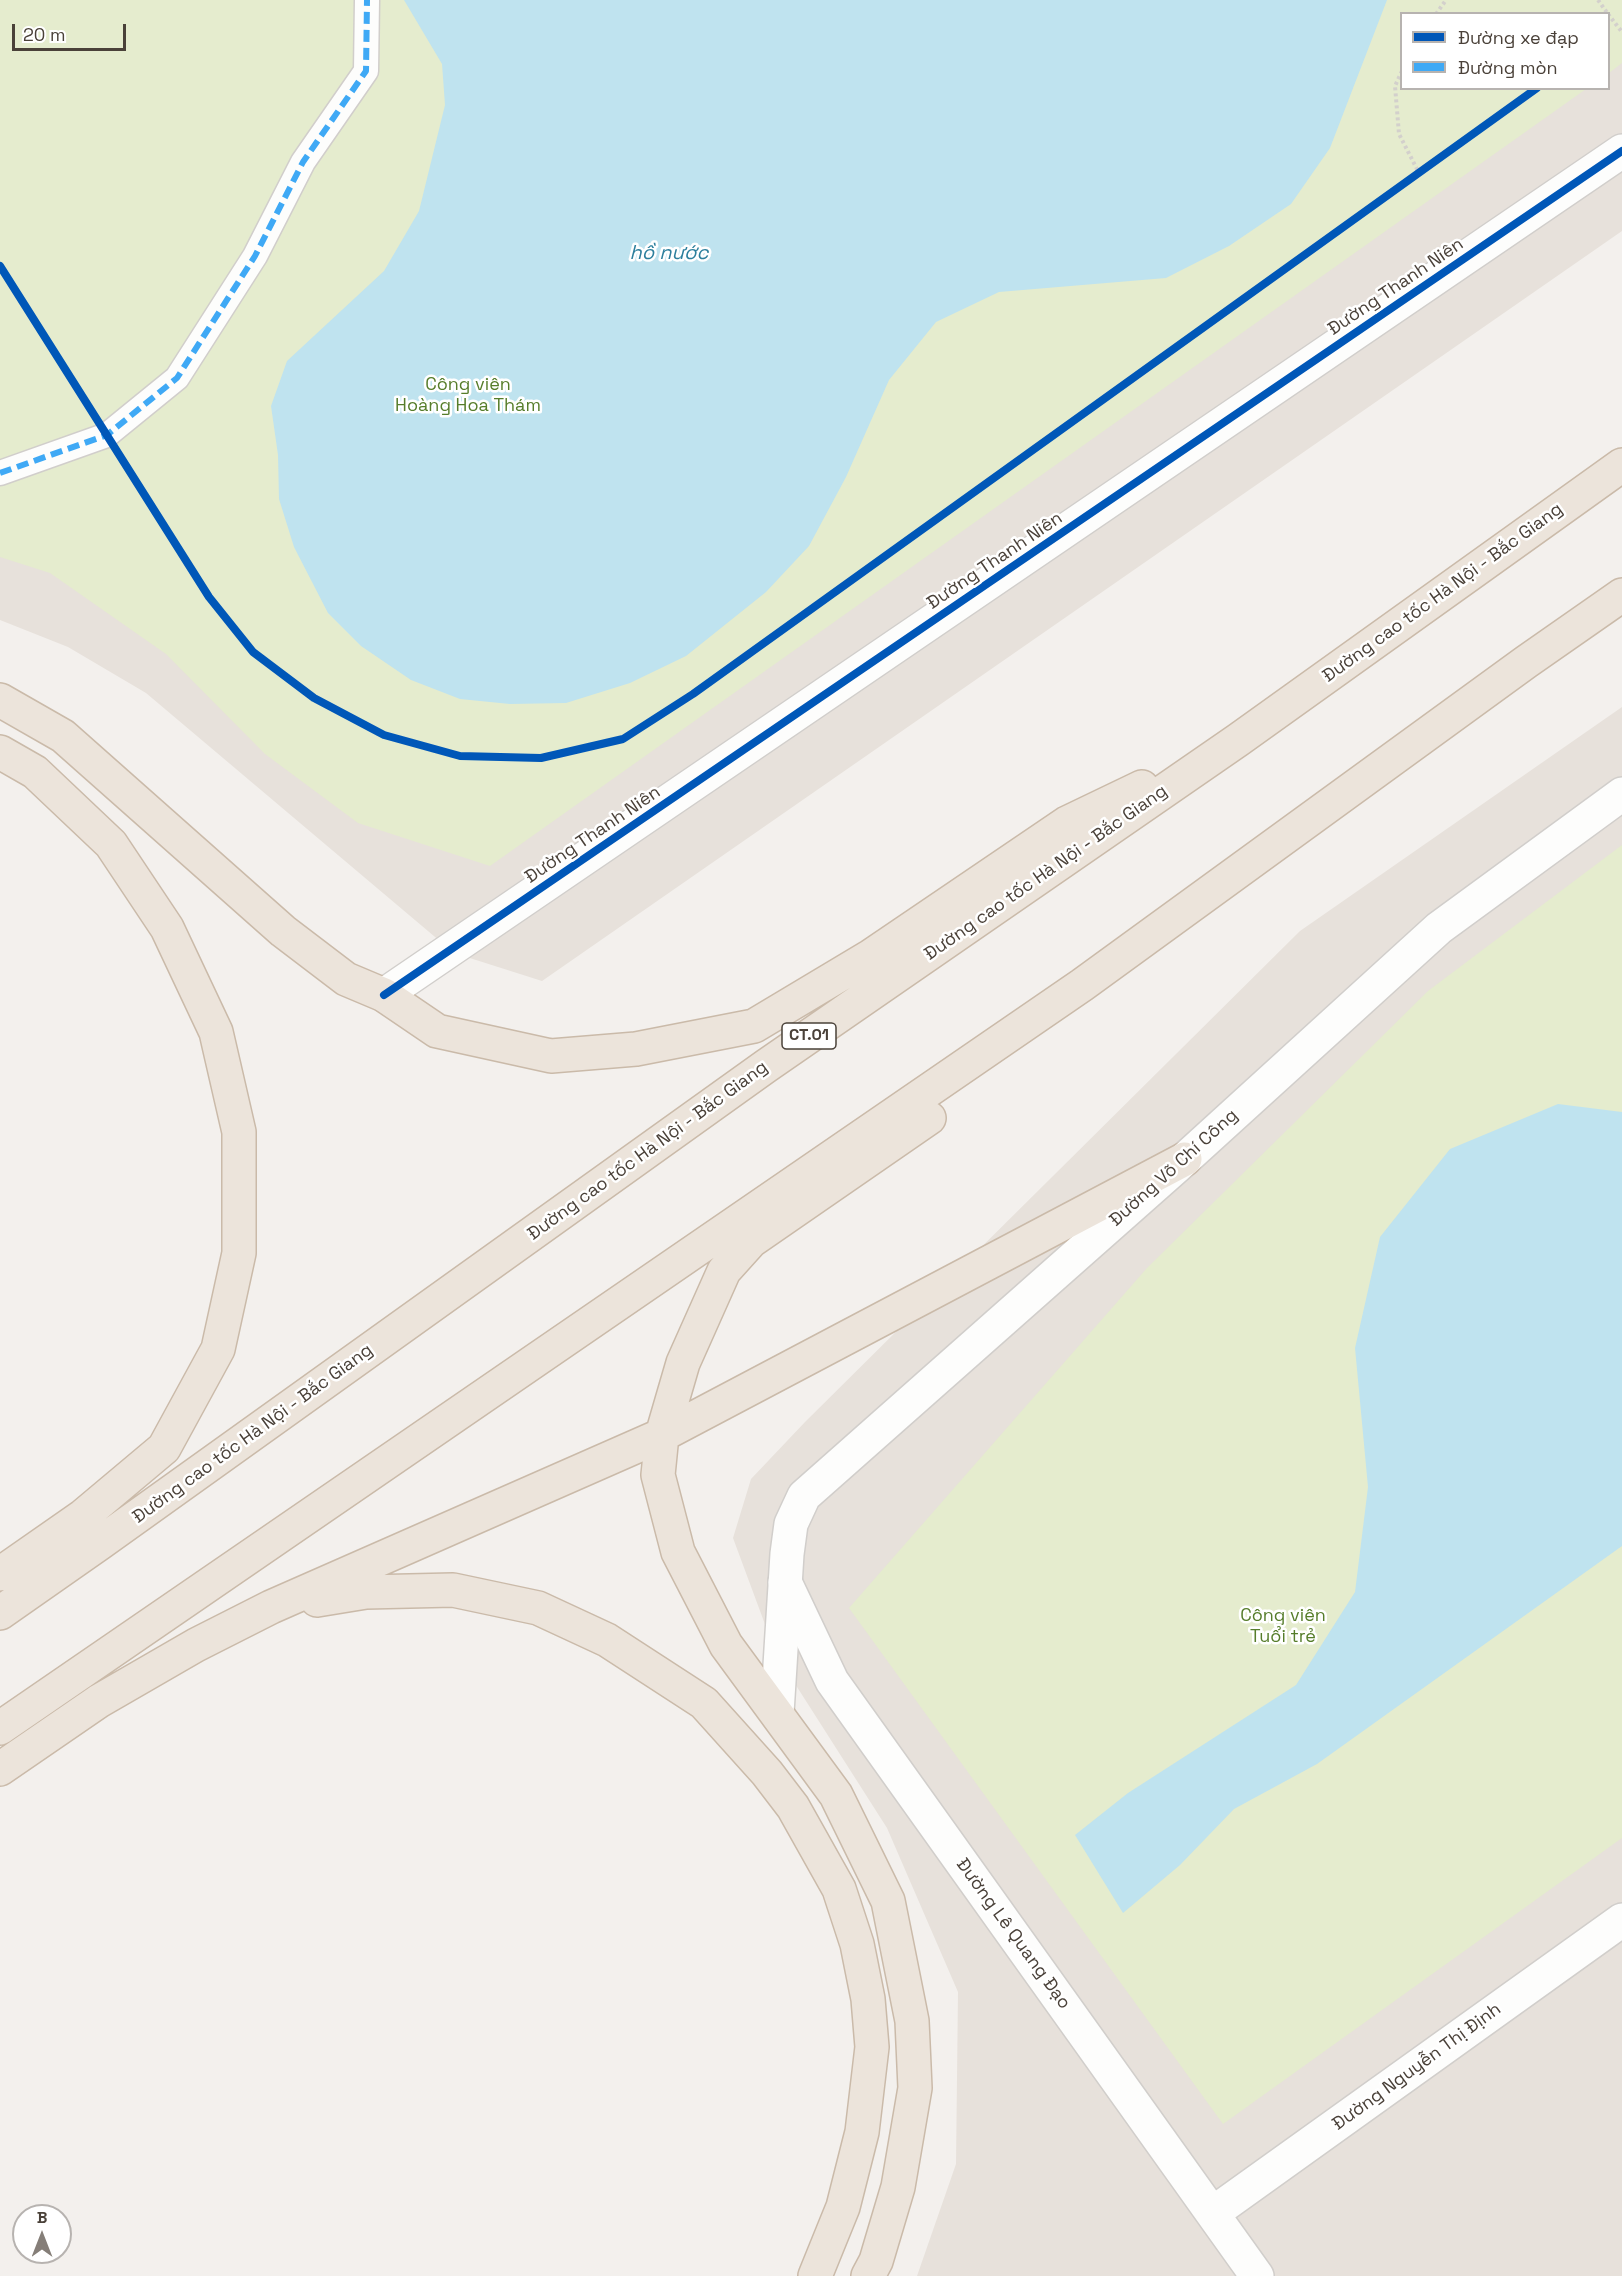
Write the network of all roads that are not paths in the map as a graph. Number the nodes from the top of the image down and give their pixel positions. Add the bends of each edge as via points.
1 (367, 0) edge
2 (1622, 151) edge
3 (1622, 465) edge
4 (0, 473) edge
5 (1622, 595) edge
6 (0, 700) edge
7 (1238, 740) junction
8 (0, 752) edge
9 (1622, 794) edge
10 (1082, 985) junction
11 (384, 995) junction
12 (1185, 1159) junction
13 (662, 1435) junction
14 (0, 1574) edge
15 (785, 1582) junction
16 (271, 1607) junction
17 (0, 1613) edge
18 (777, 1713) junction
19 (0, 1728) edge
20 (0, 1769) edge
21 (1622, 1920) edge
22 (1213, 2213) junction
23 (815, 2276) edge
24 (868, 2276) edge
25 (1257, 2276) edge

1 - 4 street via 366,71 303,162 255,256 177,378 107,435
2 - 11 street, Đường Thanh Niên
3 - 7 highway, Đường cao tốc Hà Nội - Bắc Giang / CT.01
5 - 10 highway
6 - 11 highway via 63,736 283,931 346,979
7 - 11 highway via 1067,823 871,956 754,1026 636,1050 551,1056 437,1031
7 - 17 highway, Đường cao tốc Hà Nội - Bắc Giang / CT.01 via 766,1066
8 - 14 highway via 35,772 111,844 167,928 216,1032 239,1132 239,1253 218,1349 164,1448 83,1516
9 - 12 street, Đường Võ Chí Công via 1439,928
10 - 13 highway via 974,1087 751,1241 724,1270 683,1363
10 - 19 highway
12 - 13 highway
12 - 15 street, Đường Võ Chí Công via 804,1496 791,1524
13 - 16 highway
13 - 18 highway via 658,1475 678,1552 726,1645
15 - 18 street, Đường Võ Chí Công
15 - 22 street, Đường Lê Quang Đạo via 832,1681
16 - 20 highway via 99,1701
16 - 23 highway via 366,1592 453,1590 538,1608 607,1640 704,1703 767,1773 793,1807 839,1889 857,1944 868,1999 872,2047 862,2132 843,2207
18 - 24 highway via 836,1795 888,1901 912,2021 915,2088 898,2187
21 - 22 street, Đường Nguyễn Thị Định
22 - 25 street, Đường Lê Quang Đạo

